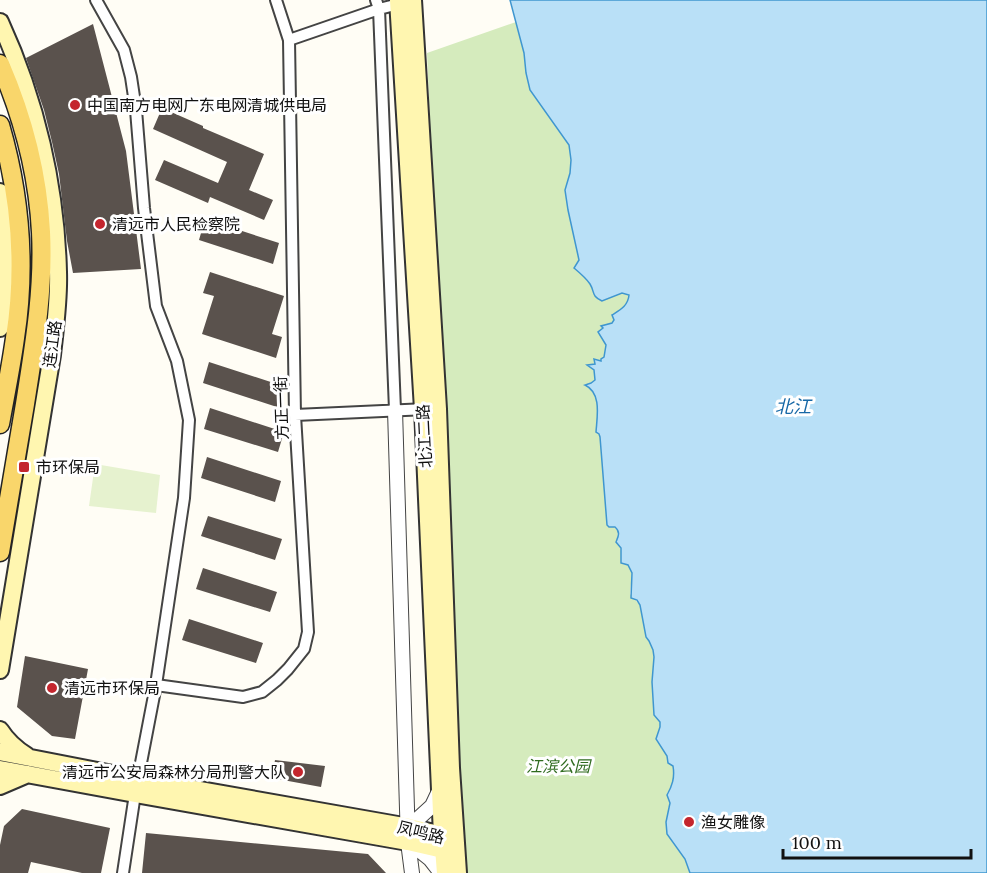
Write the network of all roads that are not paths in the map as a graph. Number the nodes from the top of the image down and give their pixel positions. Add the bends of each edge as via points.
1 (96, 0) edge
2 (276, 0) edge
3 (406, 1) edge
4 (378, 5) edge
5 (0, 22) edge
6 (289, 40) junction
7 (0, 64) edge
8 (0, 125) edge
9 (0, 192) edge
10 (0, 328) edge
11 (430, 409) junction
12 (395, 410) junction
13 (295, 415) junction
14 (0, 418) edge
15 (22, 419) junction
16 (0, 552) edge
17 (0, 670) edge
18 (156, 685) junction
19 (0, 730) edge
20 (0, 752) edge
21 (29, 766) junction
22 (0, 769) edge
23 (0, 786) edge
24 (136, 787) junction
25 (440, 789) junction
26 (408, 835) junction
27 (447, 842) junction
28 (123, 873) edge
29 (412, 873) edge
30 (443, 873) edge
31 (458, 873) edge

1 - 18 street via 124,50 131,77 156,306 177,361 189,420 184,498
2 - 6 street, 方正一街
3 - 4 street
3 - 11 main road, 北江二路
4 - 6 street
4 - 12 street, 北江二路
5 - 17 main road, 连江路 via 42,145 56,233 58,274 52,355
6 - 13 street, 方正一街
7 - 15 main road, 连江路 via 25,132 41,231 41,286
8 - 14 main road via 14,184 21,261 16,337
9 - 10 main road via 5,262
11 - 12 street
11 - 25 main road, 北江二路
11 - 27 main road, 北江二路 via 445,618
12 - 13 street
12 - 26 street, 北江二路
13 - 18 street, 方正一街 via 308,621 304,649 262,692 243,697
14 - 15 street
15 - 16 main road, 连江路
18 - 24 street
19 - 21 main road
20 - 21 main road, 凤鸣路
21 - 22 main road, 凤鸣路
21 - 23 main road
21 - 24 main road, 凤鸣路
24 - 26 main road, 凤鸣路
24 - 28 street
25 - 26 street via 432,806
25 - 27 main road, 北江二路
26 - 27 main road, 凤鸣路
26 - 29 street, 北江二路
26 - 30 street
27 - 30 main road, 北江二路
27 - 31 main road, 北江二路

